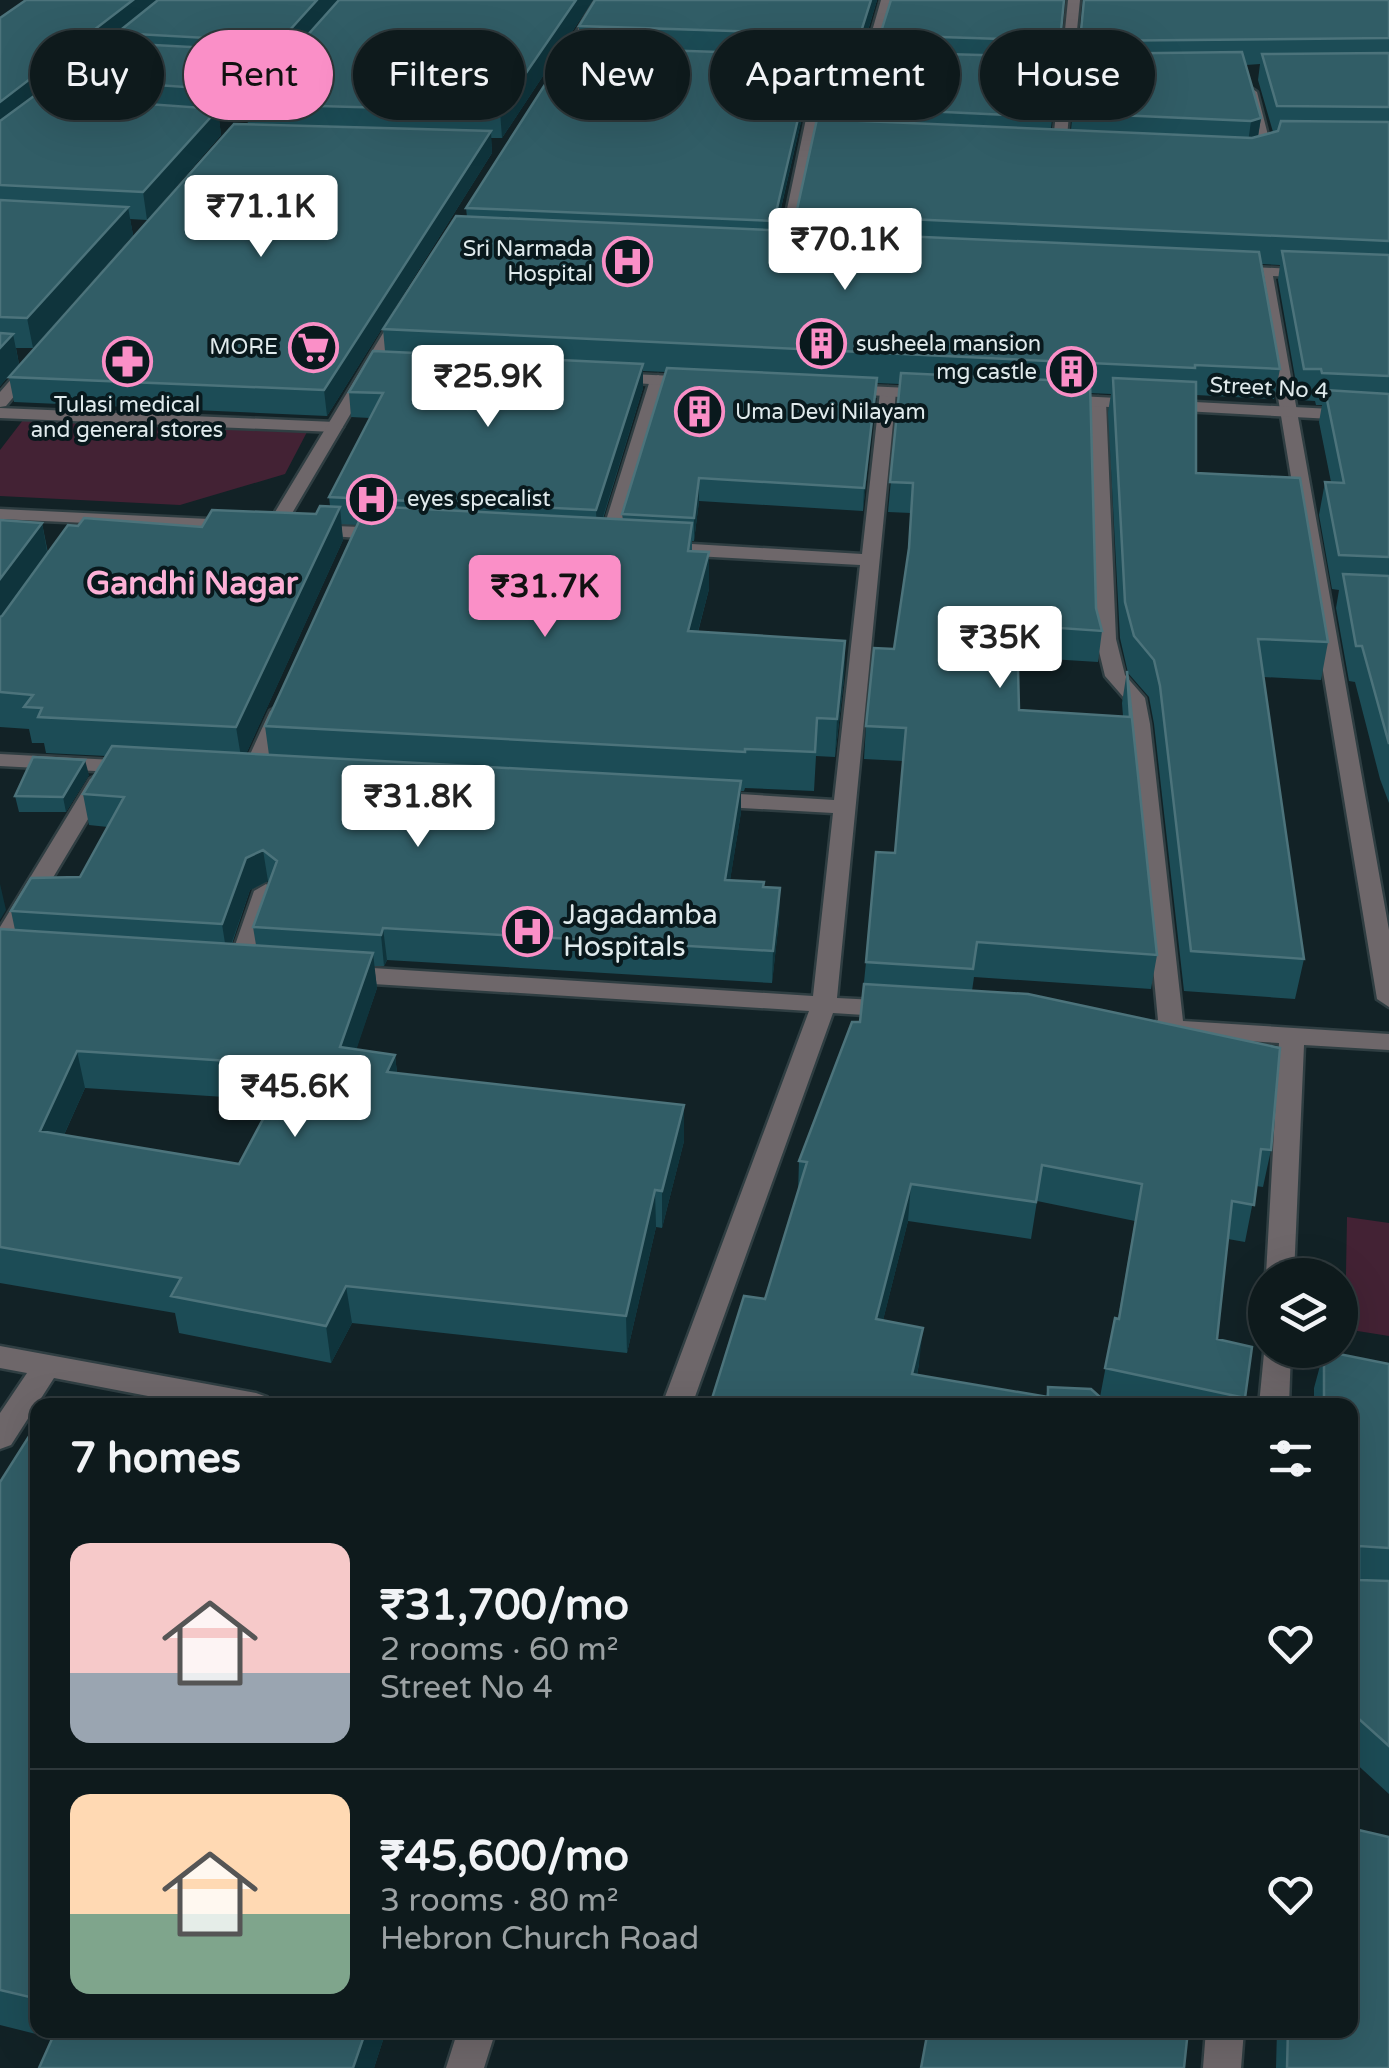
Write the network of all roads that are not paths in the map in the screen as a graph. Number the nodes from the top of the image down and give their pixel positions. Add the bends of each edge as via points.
1 (601, 0) edge
2 (888, 0) edge
3 (1074, 0) edge
4 (582, 30) edge
5 (879, 30) edge
6 (1072, 30) edge
7 (1246, 74) edge
8 (812, 120) edge
9 (1063, 120) edge
10 (808, 138) junction
11 (827, 139) edge
12 (1265, 140) junction
13 (1282, 140) edge
14 (1040, 149) edge
15 (1060, 150) junction
16 (1078, 151) edge
17 (1260, 156) edge
18 (802, 250) edge
19 (1207, 269) edge
20 (1265, 272) junction
21 (1336, 274) edge
22 (412, 298) edge
23 (20, 356) dead end
24 (368, 366) junction
25 (388, 367) edge
26 (600, 378) edge
27 (658, 380) junction
28 (709, 383) edge
29 (829, 389) edge
30 (888, 392) junction
31 (946, 395) edge
32 (1040, 400) edge
33 (0, 402) edge
34 (1098, 402) junction
35 (1289, 412) junction
36 (0, 413) edge
37 (1389, 417) edge
38 (334, 427) junction
39 (0, 514) edge
40 (275, 528) junction
41 (417, 536) edge
42 (868, 560) junction
43 (288, 693) edge
44 (0, 760) edge
45 (109, 766) junction
46 (163, 769) edge
47 (253, 774) edge
48 (688, 798) edge
49 (847, 807) junction
50 (266, 892) edge
51 (7, 951) edge
52 (239, 968) edge
53 (317, 972) edge
54 (1389, 999) edge
55 (824, 1004) junction
56 (920, 1011) edge
57 (1132, 1026) edge
58 (1170, 1028) junction
59 (1292, 1035) junction
60 (1389, 1042) edge
61 (1281, 1258) edge
62 (0, 1357) edge
63 (46, 1366) junction
64 (1275, 1368) edge
65 (218, 1398) edge
66 (680, 1398) edge
67 (1274, 1398) edge
68 (0, 1437) edge
69 (474, 2038) edge
70 (1224, 2038) edge
71 (465, 2068) edge
72 (1222, 2068) edge

1 - 4 street
2 - 5 street
3 - 6 street
7 - 12 street
8 - 10 street
9 - 15 street
10 - 11 street
10 - 18 street via 776,249
12 - 13 street
12 - 17 street via 1268,152
14 - 15 street
15 - 16 street
19 - 20 street
20 - 21 street
20 - 35 street
22 - 24 street
23 - 33 street via 39,357
24 - 25 street
24 - 38 street
26 - 27 street
27 - 28 street
27 - 42 street via 616,546
29 - 30 street
30 - 31 street
30 - 42 street
32 - 34 street, Street No 4
34 - 35 street, Street No 4
34 - 58 street via 1106,640 1115,676 1134,698 1140,724
35 - 37 street, Street No 4
35 - 54 street via 1330,598
36 - 38 street
38 - 40 street
39 - 40 street via 83,526
40 - 41 street via 357,541
42 - 49 street
43 - 47 street
44 - 45 street
45 - 46 street
45 - 51 street
48 - 49 street
49 - 55 street
50 - 52 street
53 - 55 street
55 - 56 street
55 - 66 street
57 - 58 street
58 - 59 street
59 - 60 street
59 - 61 street
62 - 63 street
63 - 65 street
63 - 68 street
64 - 67 street
69 - 71 street
70 - 72 street

